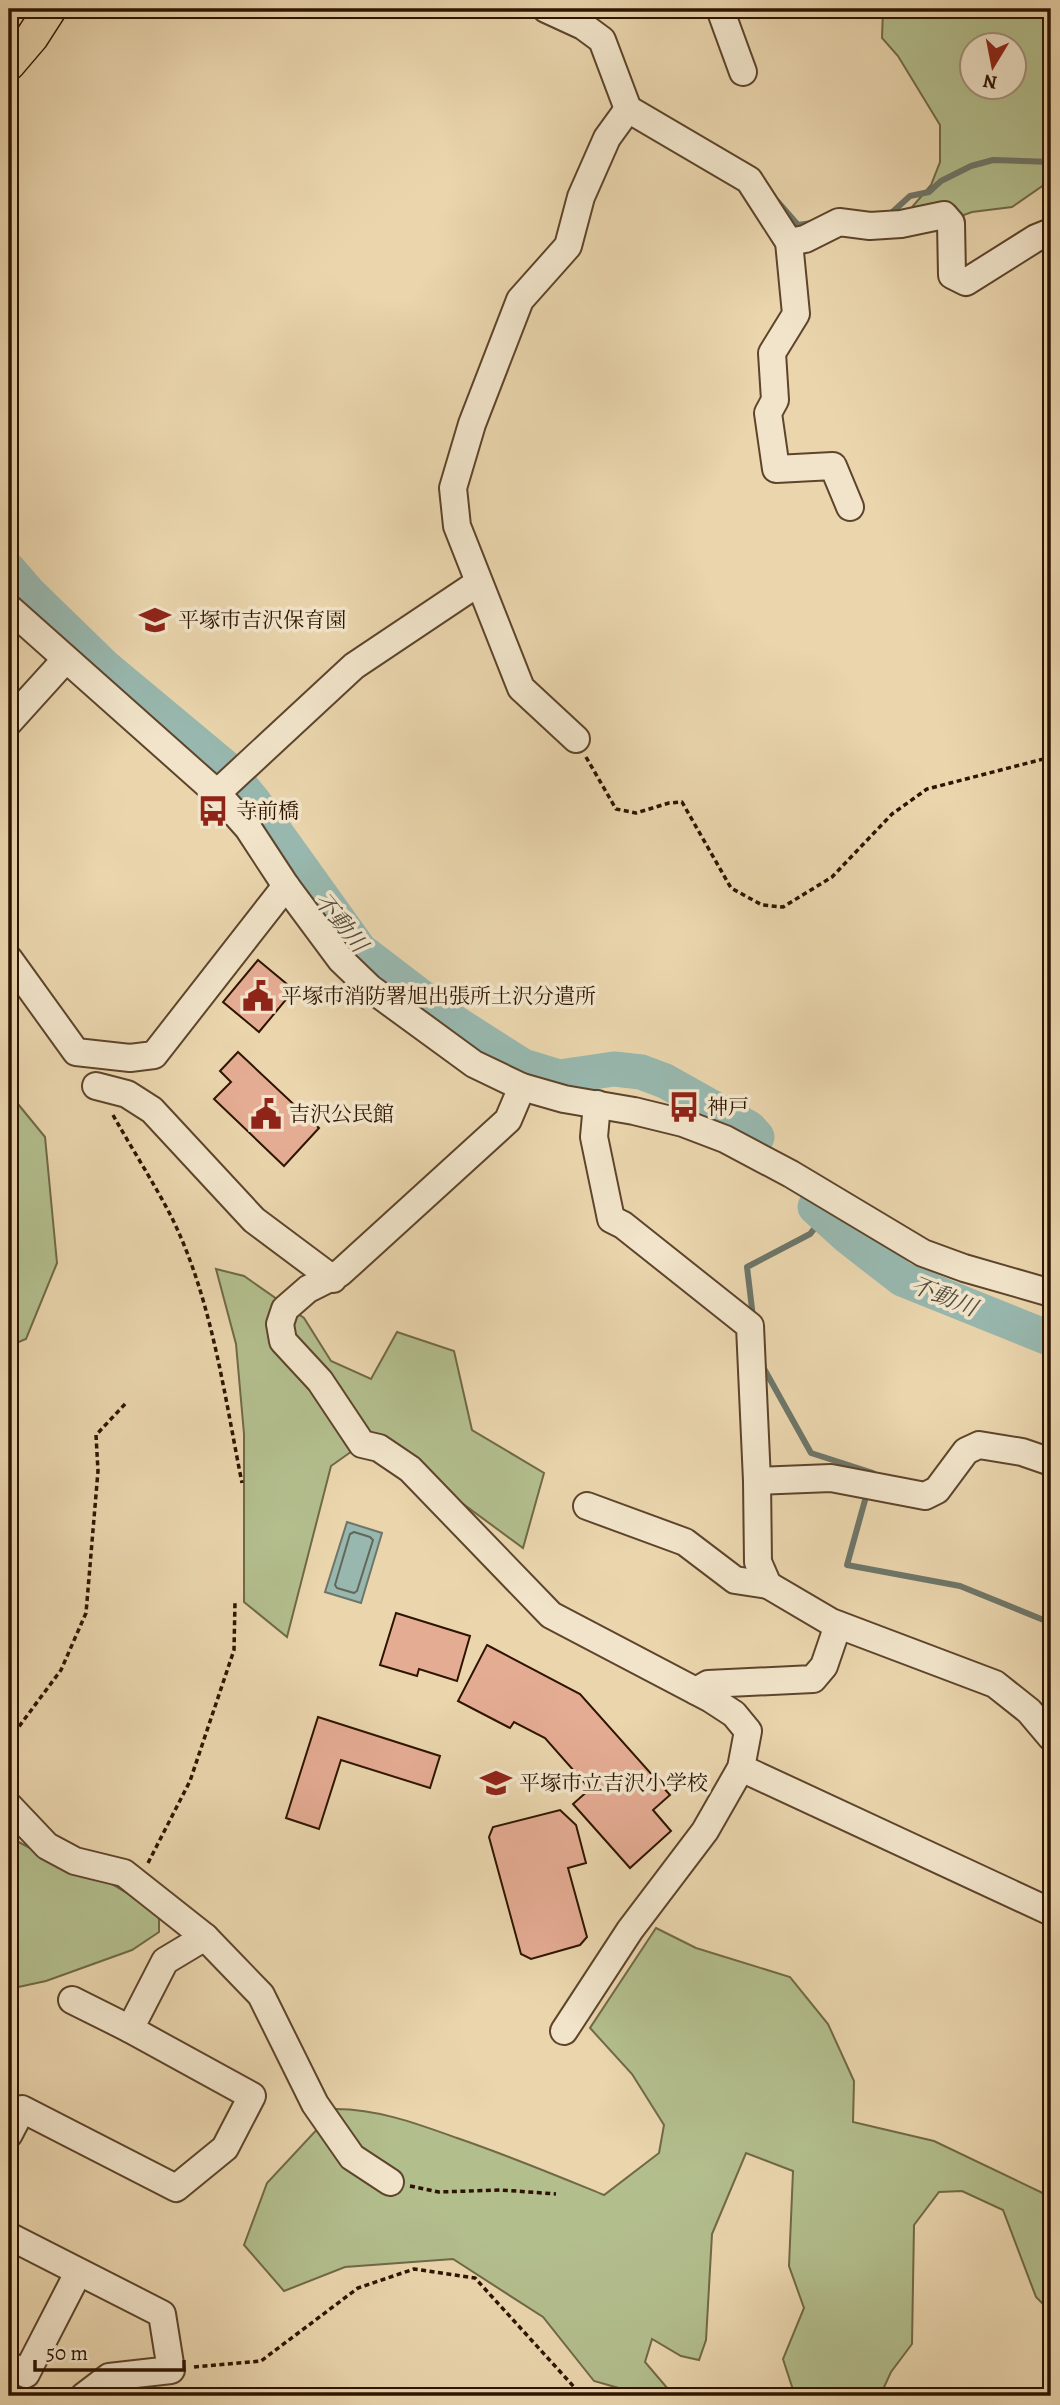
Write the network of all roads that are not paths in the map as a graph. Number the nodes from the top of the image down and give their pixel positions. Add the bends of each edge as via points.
1 (50, 9) edge
2 (546, 9) edge
3 (720, 9) edge
4 (9, 64) edge
5 (743, 72) dead end
6 (628, 109) junction
7 (1051, 232) edge
8 (789, 242) junction
9 (850, 507) dead end
10 (478, 583) junction
11 (9, 608) edge
12 (66, 659) junction
13 (9, 722) edge
14 (576, 739) road end
15 (218, 793) junction
16 (286, 886) junction
17 (9, 960) edge
18 (96, 1086) road end
19 (522, 1087) junction
20 (597, 1104) junction
21 (333, 1279) junction
22 (1051, 1293) edge
23 (1051, 1462) edge
24 (757, 1481) junction
25 (587, 1506) dead end
26 (768, 1586) junction
27 (838, 1625) junction
28 (696, 1691) junction
29 (1051, 1737) edge
30 (741, 1768) junction
31 (9, 1806) edge
32 (1051, 1912) edge
33 (205, 1937) junction
34 (72, 2000) dead end
35 (130, 2029) junction
36 (564, 2031) dead end
37 (9, 2134) edge
38 (390, 2182) road end
39 (9, 2236) edge
40 (78, 2273) junction
41 (9, 2365) edge
42 (84, 2396) edge

1 - 4 main road
2 - 6 street via 602,40
3 - 5 street
6 - 8 street via 749,180
6 - 10 street via 607,138 581,197 568,246 520,300 472,424 453,488 457,526
7 - 8 street via 966,282 952,275 951,223 944,215 901,225 839,222
8 - 9 street via 796,314 772,354 775,400 768,413 776,469 833,466
10 - 14 street via 521,688
10 - 15 street via 354,666
11 - 12 street
12 - 13 street
12 - 15 street
15 - 16 street via 248,828
16 - 17 street via 154,1055 130,1058 76,1052
16 - 19 street via 341,960 370,988 474,1063
18 - 21 street via 127,1094 152,1110 254,1220
19 - 20 street
19 - 21 street via 508,1120
20 - 22 street via 683,1123 725,1139 923,1253
20 - 24 street via 594,1137 611,1219 750,1326
21 - 28 street via 308,1289 285,1309 280,1324 283,1340 320,1381 362,1444 379,1448 410,1469 551,1615
23 - 24 street via 979,1445 966,1451 937,1490 925,1496 831,1478
24 - 26 street via 758,1562
25 - 26 street via 685,1542 735,1580
26 - 27 street
27 - 28 street via 824,1665 813,1679 708,1684
27 - 29 street via 995,1684 1029,1711
28 - 30 street via 734,1714 748,1731
30 - 32 street
30 - 36 street via 705,1832 630,1930
31 - 33 street via 47,1846 75,1861 124,1873
33 - 35 street via 165,1961
33 - 38 street via 261,1995 315,2104 352,2157
34 - 35 street
35 - 37 street via 252,2096 225,2148 176,2188 22,2109
39 - 40 street
40 - 41 street via 26,2374
40 - 42 street via 162,2314 172,2370 109,2377

